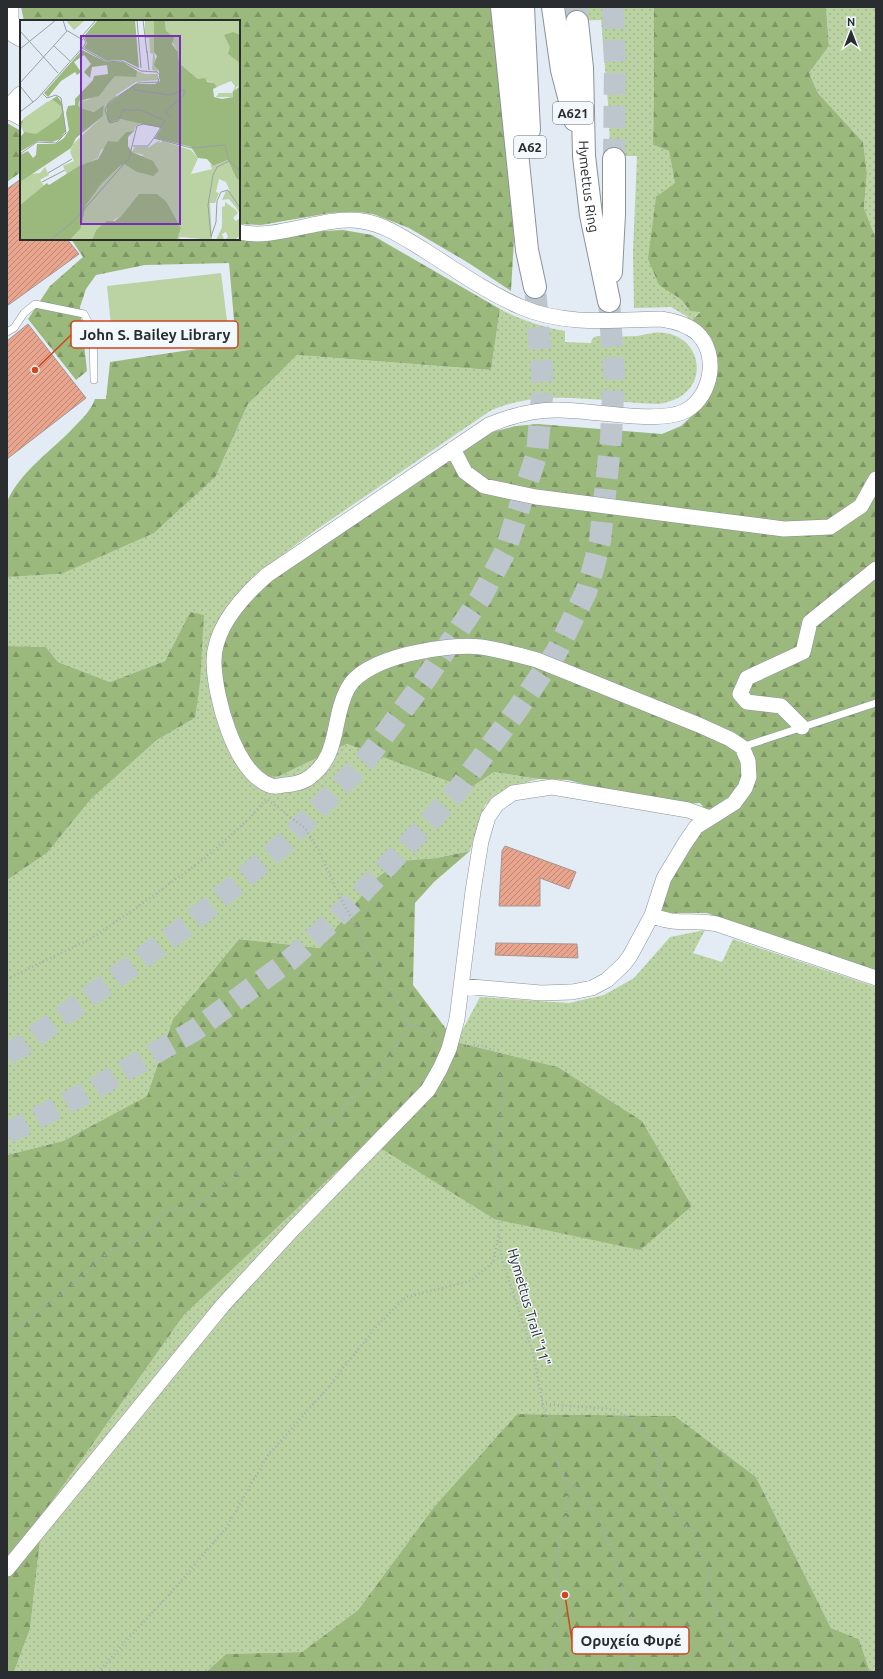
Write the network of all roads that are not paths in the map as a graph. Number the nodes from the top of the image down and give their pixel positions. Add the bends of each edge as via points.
1 (9, 7) edge
2 (502, 7) edge
3 (523, 7) edge
4 (553, 7) edge
5 (577, 22) tunnel mouth
6 (14, 33) edge
7 (20, 97) edge
8 (7, 111) edge
9 (20, 118) edge
10 (584, 156) junction
11 (614, 159) tunnel mouth
12 (240, 232) edge
13 (7, 332) edge
14 (94, 380) dead end
15 (454, 449) junction
16 (876, 479) edge
17 (876, 569) edge
18 (876, 703) edge
19 (802, 727) junction
20 (742, 747) junction
21 (710, 818) junction
22 (652, 916) junction
23 (876, 978) edge
24 (461, 986) junction
25 (7, 1569) edge

1 - 6 street via 9,20
2 - 3 highway, Α62 via 527,250 535,287
4 - 10 highway, Α621 via 562,70
5 - 10 highway, Hymettus Ring via 582,68
7 - 8 street
8 - 9 street
10 - 11 highway, Hymettus Ring via 591,215 609,301
12 - 15 street via 260,233 346,220 362,221 378,225 488,290 536,312 550,317 575,320 673,321 698,334 706,346 710,363 707,387 698,401 686,411 652,416 562,410 534,411 489,425
13 - 14 lane via 14,328 24,313 35,304 84,314 93,331
15 - 16 street via 465,472 484,486 536,497 784,529 830,527 861,506
15 - 20 street via 267,575 248,592 226,622 216,646 214,662 218,694 236,747 250,771 268,792 309,778 324,765 331,751 338,715 348,688 357,676 375,664 441,648 480,647 537,660 699,725
17 - 19 street via 810,622 803,652 747,678 740,694 747,702 781,706
18 - 19 lane
19 - 20 lane
20 - 21 street via 748,761 749,777 745,788 734,803
21 - 22 street via 696,827 674,859 664,878
21 - 24 street via 688,810 552,787 513,793 496,804 488,817 481,841
22 - 23 street via 667,921 717,924
22 - 24 street via 624,964 607,980 592,988 572,992 541,992
24 - 25 street via 457,1019 449,1049 428,1090 294,1228 223,1306

